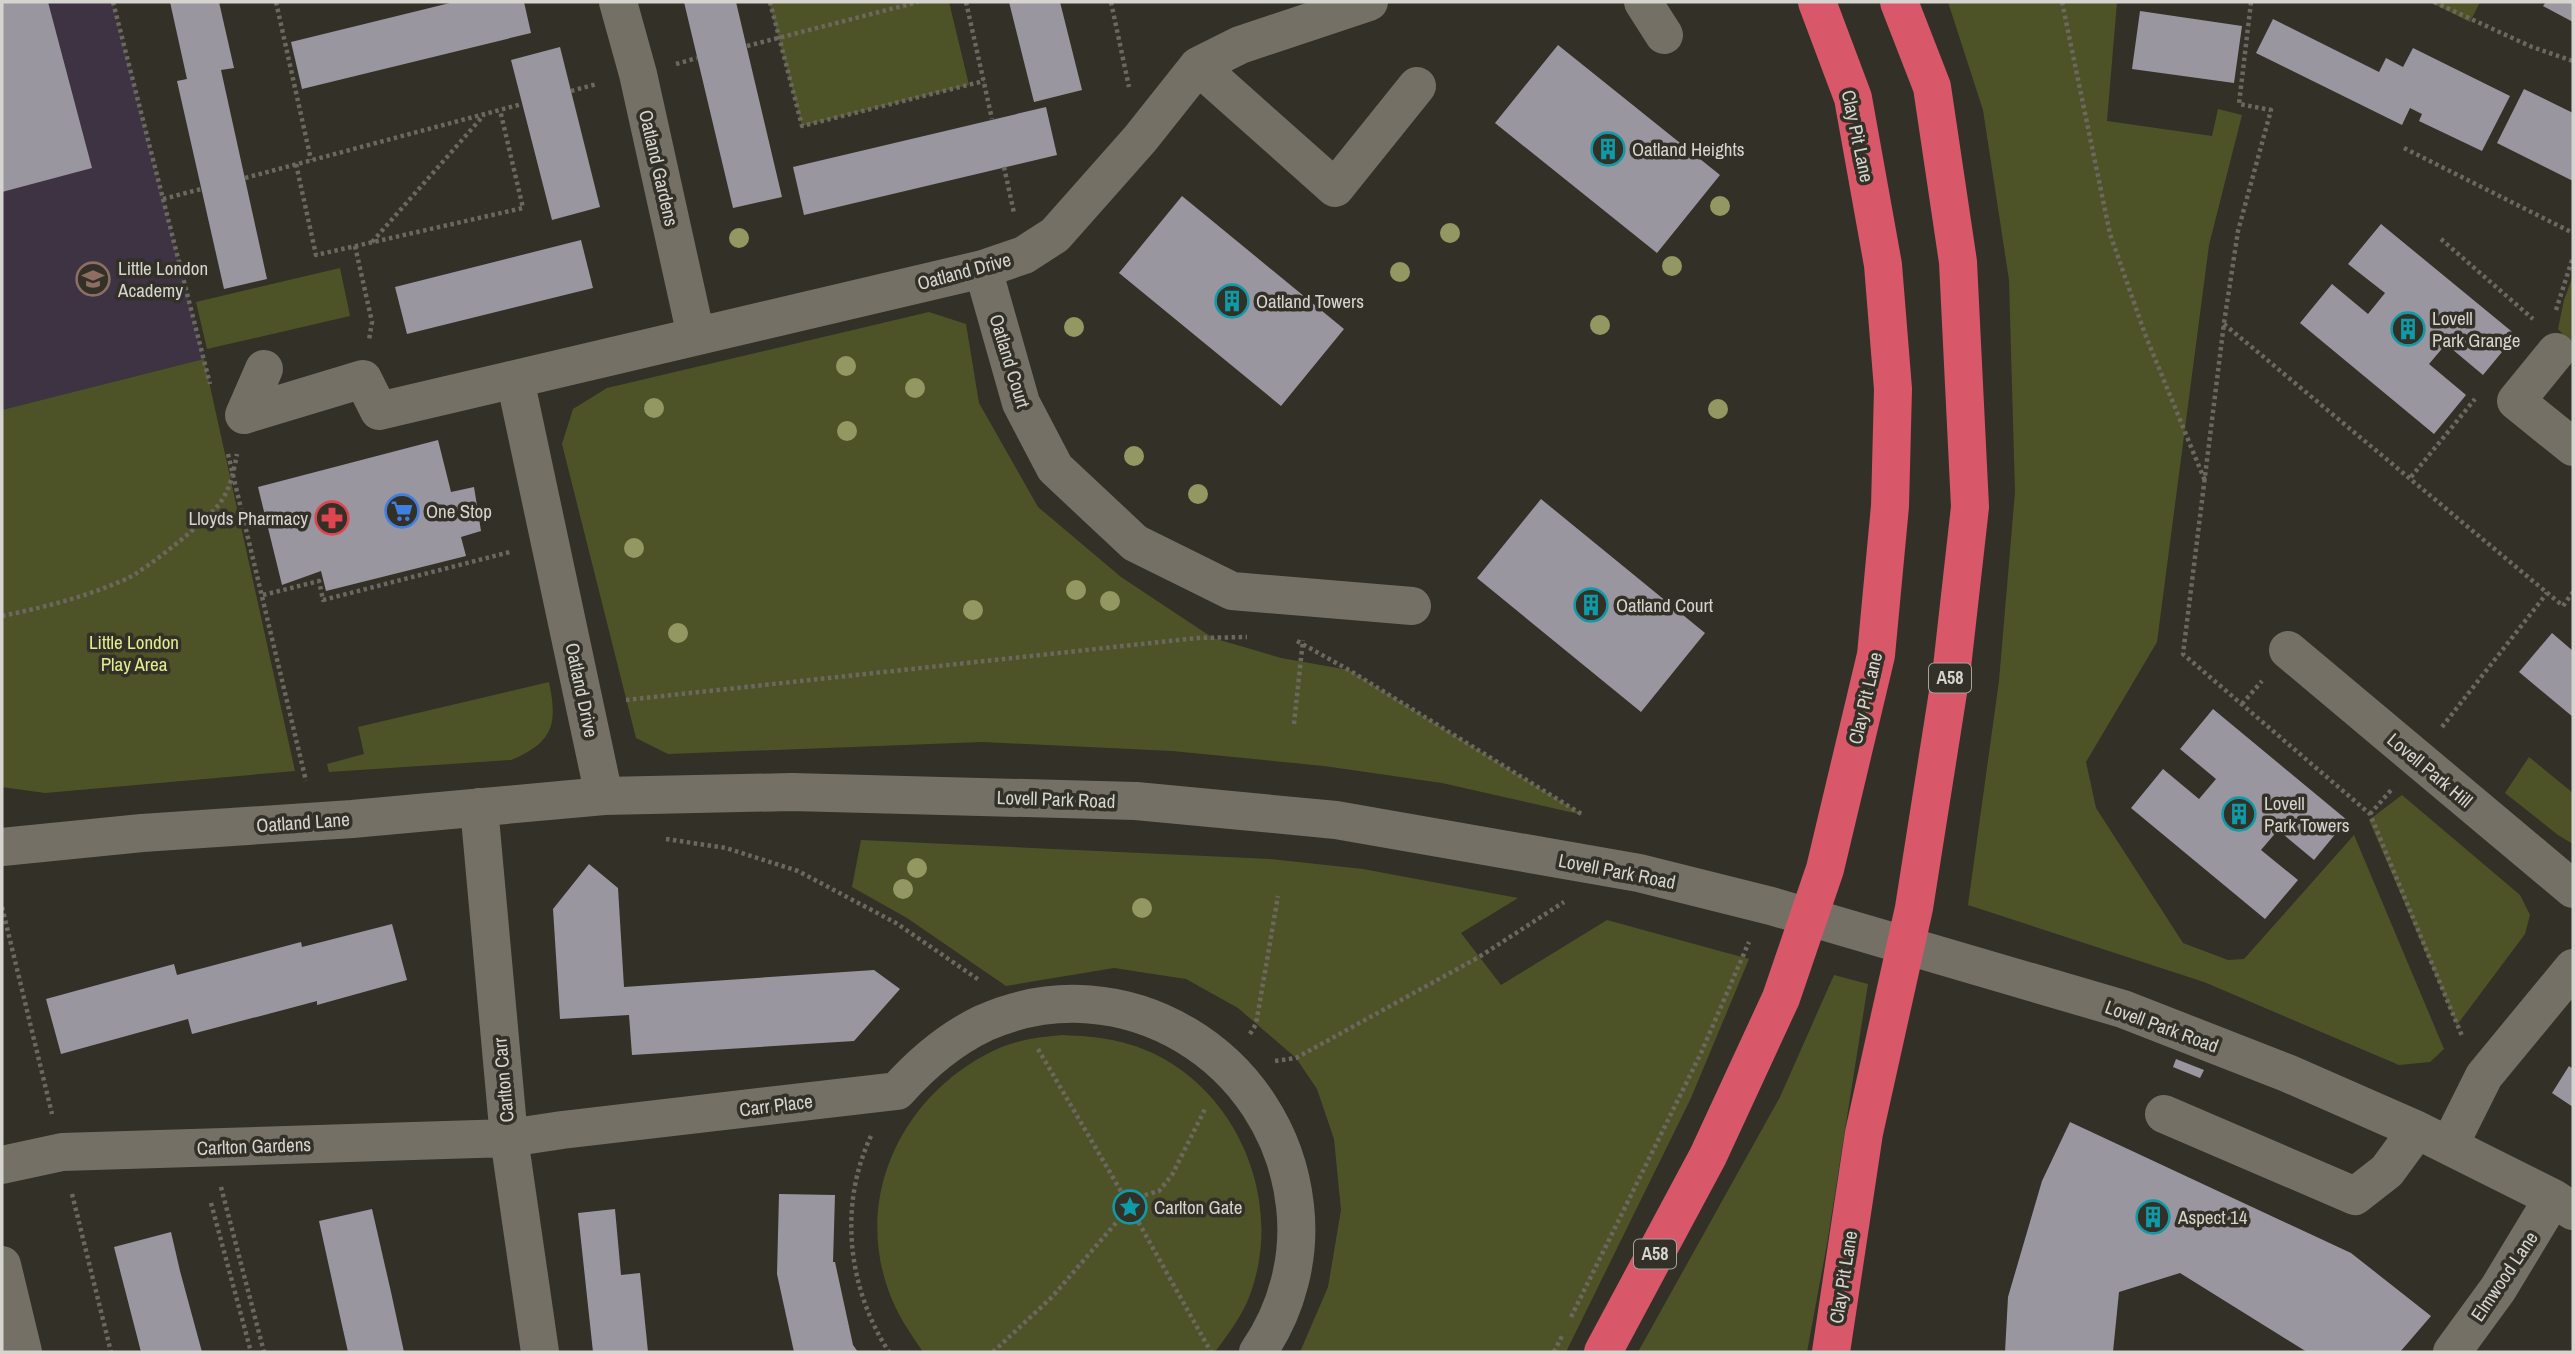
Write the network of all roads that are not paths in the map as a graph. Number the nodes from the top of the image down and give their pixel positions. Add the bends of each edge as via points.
1 (618, 2) edge
2 (1369, 2) edge
3 (1643, 2) edge
4 (1817, 2) edge
5 (1899, 2) edge
6 (1664, 35) dead end
7 (1198, 66) junction
8 (1417, 86) dead end
9 (983, 269) junction
10 (2549, 332) road end
11 (696, 336) junction
12 (264, 369) dead end
13 (515, 379) junction
14 (2573, 447) edge
15 (1412, 606) dead end
16 (2288, 650) dead end
17 (604, 796) junction
18 (479, 807) junction
19 (2, 847) edge
20 (2573, 889) edge
21 (2573, 968) edge
22 (2164, 1114) dead end
23 (509, 1138) junction
24 (2433, 1138) junction
25 (2, 1165) edge
26 (2563, 1205) edge
27 (2, 1265) edge
28 (23, 1352) edge
29 (540, 1352) edge
30 (1258, 1352) edge
31 (1603, 1352) edge
32 (1831, 1352) edge
33 (2452, 1352) edge

1 - 11 street, Oatland Gardens
2 - 7 street, Oatland Drive via 1240,45
3 - 6 street
4 - 31 highway, Clay Pit Lane / A58 via 1853,98 1883,265 1893,389 1890,506 1876,655 1825,869 1782,998 1708,1156
5 - 32 highway, Clay Pit Lane / A58 via 1932,87 1958,262 1970,507 1952,667 1914,908 1864,1133
7 - 8 street via 1335,188
7 - 9 street, Oatland Drive via 1055,235 1024,255
9 - 11 street, Oatland Drive
9 - 15 street, Oatland Court via 1020,403 1055,468 1135,543 1232,591
10 - 14 street via 2516,401
11 - 13 street, Oatland Drive
12 - 13 street, Oatland Drive via 244,415 363,379 379,411
13 - 17 street, Oatland Drive
16 - 20 street, Lovell Park Hill
17 - 18 street, Oatland Lane
17 - 24 street, Lovell Park Road via 792,792 1136,802 1336,820 1639,873 1771,906 2123,1009 2287,1073
18 - 19 street, Oatland Lane
18 - 23 street, Carlton Carr
21 - 24 street
22 - 24 street via 2355,1196
23 - 25 street, Carlton Gardens via 62,1152
23 - 29 street, Carlton Carr
23 - 30 street, Carr Place via 897,1091 954,1040 1019,1011 1082,1004 1143,1015 1191,1038 1229,1067 1256,1098 1284,1153 1293,1185 1296,1248 1281,1310
24 - 26 street, Lovell Park Road
26 - 33 street, Elmwood Lane
27 - 28 street

